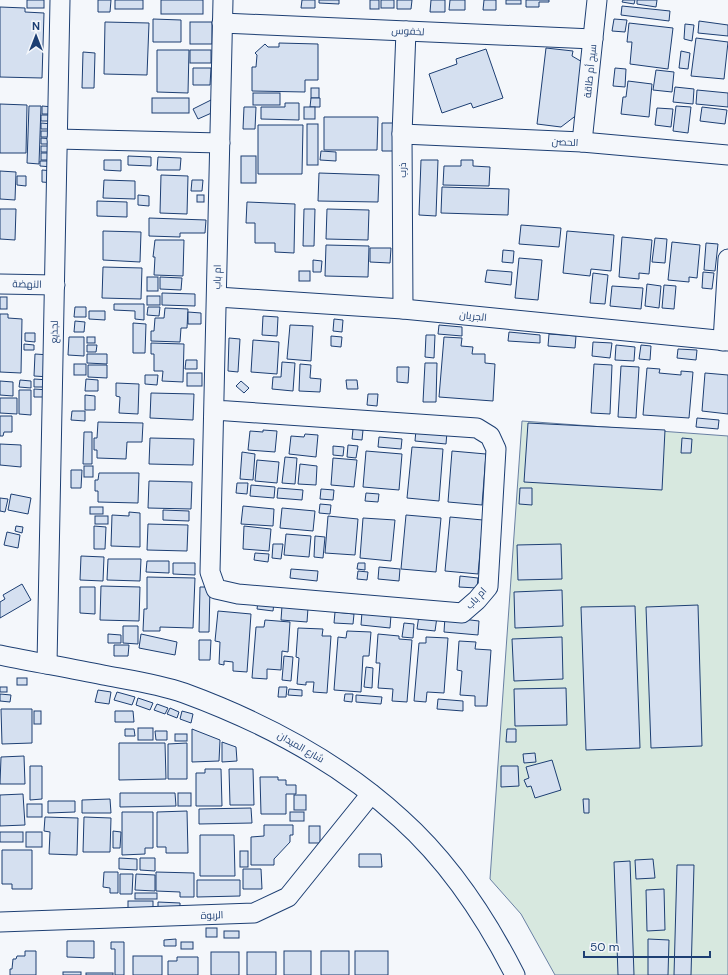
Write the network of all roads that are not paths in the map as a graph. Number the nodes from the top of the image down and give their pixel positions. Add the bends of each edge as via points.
1 (60, 0) edge
2 (223, 0) edge
3 (597, 0) edge
4 (222, 23) junction
5 (406, 31) junction
6 (593, 39) junction
7 (402, 134) junction
8 (57, 139) junction
9 (582, 142) junction
10 (220, 143) junction
11 (728, 155) edge
12 (728, 259) edge
13 (0, 284) edge
14 (55, 285) junction
15 (217, 298) junction
16 (403, 309) junction
17 (725, 341) edge
18 (214, 410) junction
19 (0, 656) edge
20 (47, 664) junction
21 (371, 794) junction
22 (0, 922) edge
23 (515, 975) edge

1 - 8 street, لجذيع
2 - 4 street, ام باب
3 - 6 street, سيج أم طاقة
4 - 5 street, لخفوس
4 - 10 street, ام باب
5 - 6 street, لخفوس
5 - 7 street, ذرب
6 - 9 street, سيج أم طاقة
7 - 9 street, الحصن
7 - 16 street, ذرب
8 - 10 street
8 - 14 street, لجذيع
9 - 11 street, الحصن
10 - 15 street, ام باب
12 - 17 street
13 - 14 street, النهضة
14 - 20 street, لجذيع
15 - 16 street, الجريان
15 - 18 street, ام باب
16 - 17 street, الجريان
18 - 18 street, ام باب via 210,572 216,589 238,594 462,613 488,587 496,448 490,436 477,428
19 - 20 street, شارع الميدان
20 - 21 street, شارع الميدان via 133,680 183,693 272,731 324,760
21 - 22 street, الربوة via 288,897 254,913
21 - 23 street, شارع الميدان via 416,834 466,894

